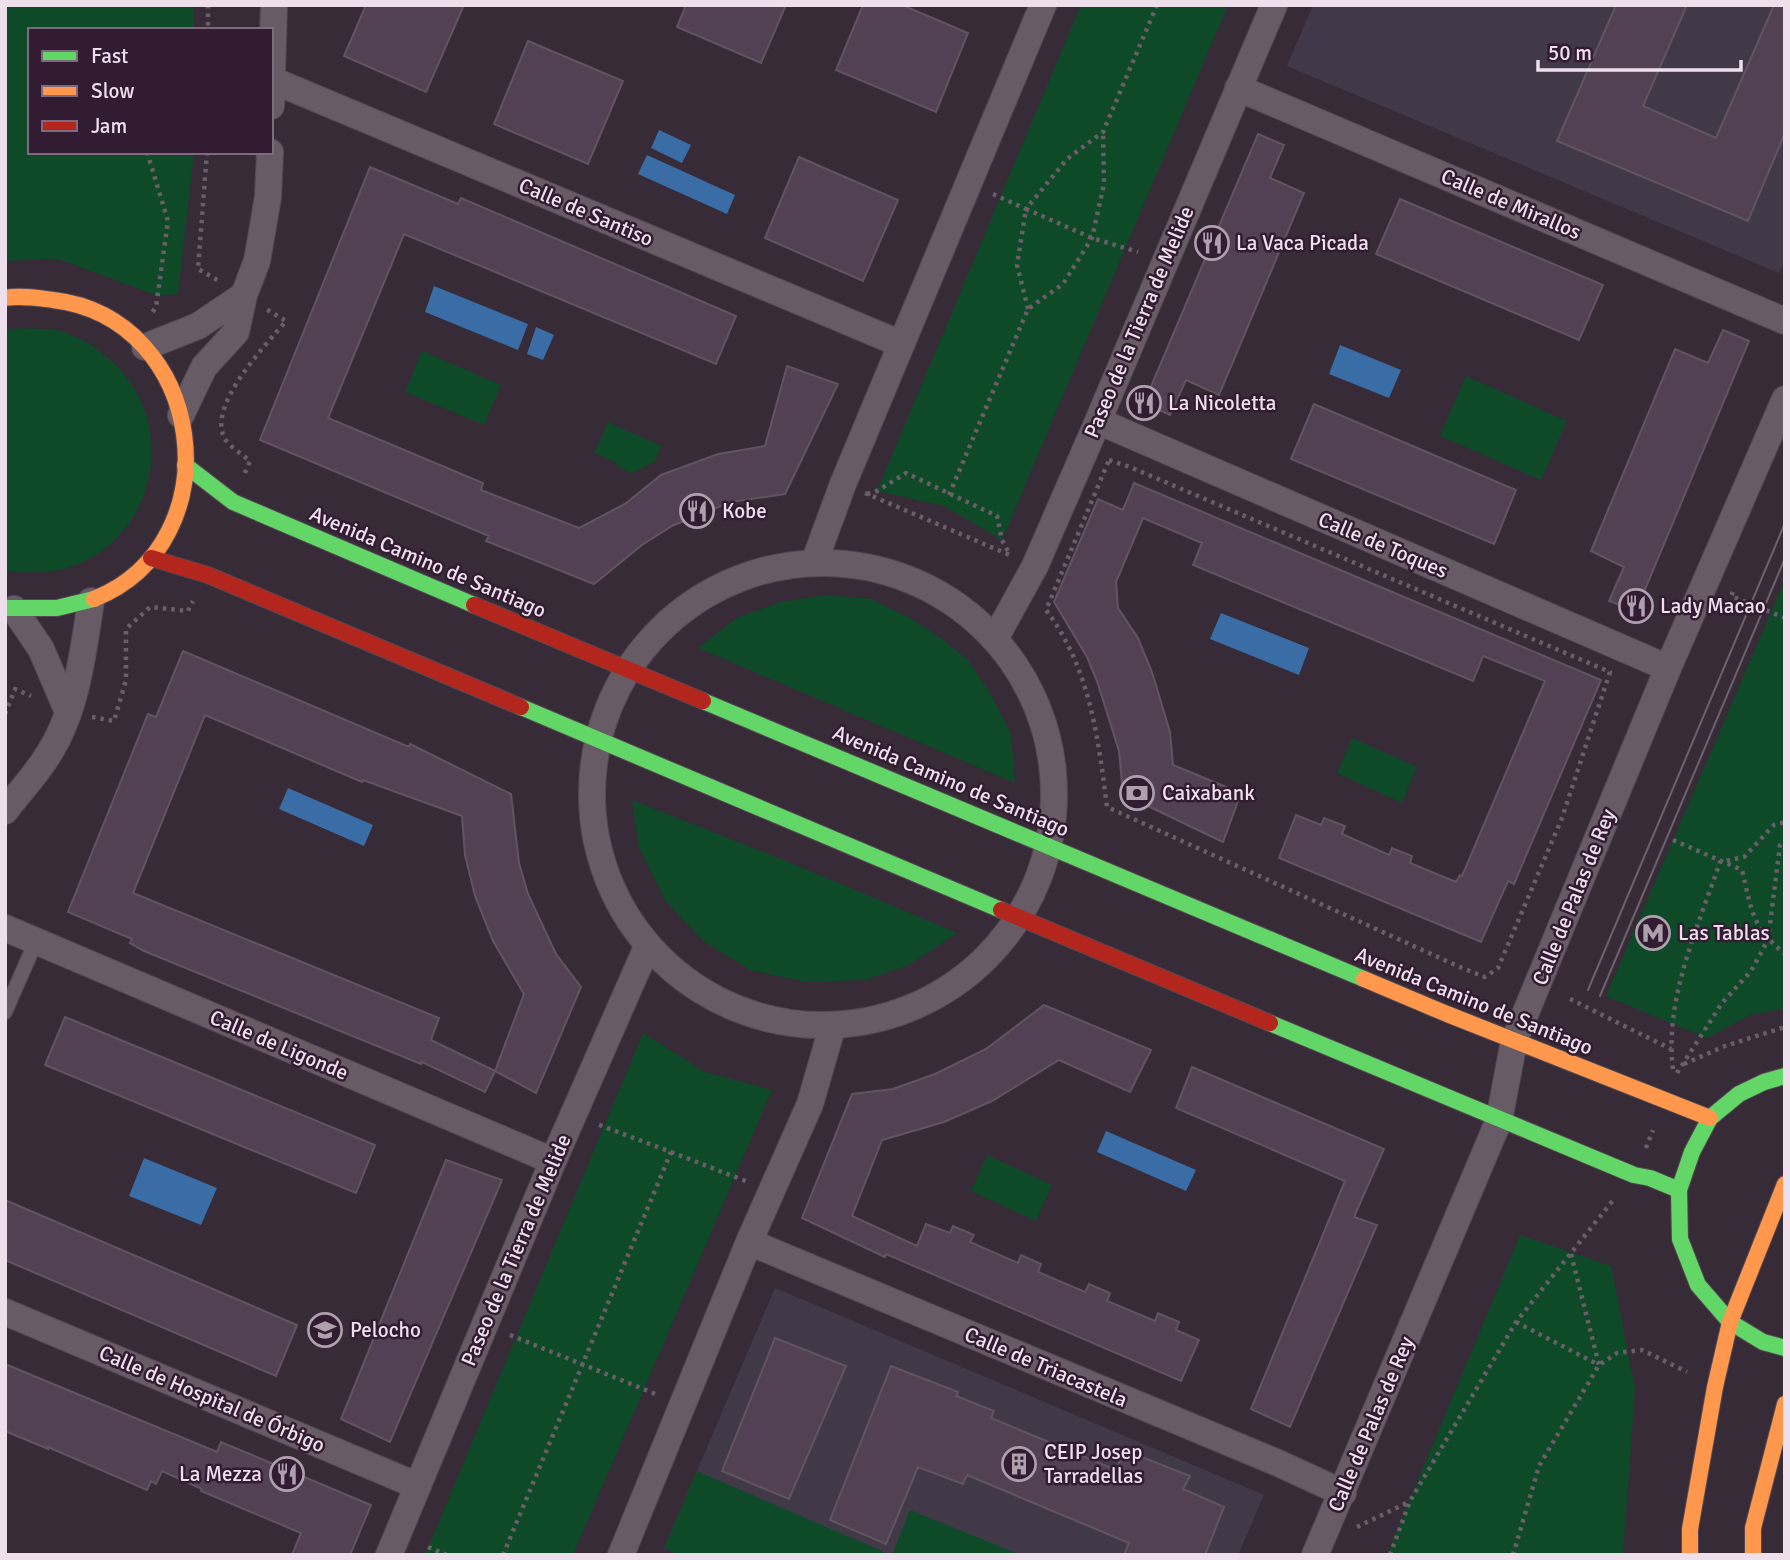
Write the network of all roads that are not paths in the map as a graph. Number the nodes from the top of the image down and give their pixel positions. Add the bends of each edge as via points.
1 (274, 5) edge
2 (1274, 5) edge
3 (1041, 6) edge
4 (273, 42) edge
5 (273, 80) edge
6 (1238, 88) junction
7 (270, 154) edge
8 (244, 295) junction
9 (5, 298) edge
10 (1785, 320) edge
11 (140, 341) junction
12 (901, 344) junction
13 (1785, 399) edge
14 (181, 415) junction
15 (1098, 421) junction
16 (185, 465) junction
17 (151, 558) junction
18 (816, 560) junction
19 (91, 600) junction
20 (9, 609) edge
21 (997, 635) junction
22 (1668, 668) junction
23 (634, 671) junction
24 (68, 712) junction
25 (599, 740) junction
26 (5, 811) edge
27 (1048, 844) junction
28 (1016, 914) junction
29 (5, 928) edge
30 (36, 941) junction
31 (647, 947) junction
32 (5, 1012) edge
33 (832, 1028) junction
34 (1514, 1041) junction
35 (1785, 1076) edge
36 (1710, 1118) junction
37 (1499, 1120) junction
38 (553, 1161) junction
39 (1785, 1184) edge
40 (1679, 1190) junction
41 (749, 1242) junction
42 (5, 1312) edge
43 (1730, 1322) junction
44 (1785, 1348) edge
45 (1785, 1404) edge
46 (418, 1486) junction
47 (1343, 1493) junction
48 (1317, 1550) edge
49 (389, 1555) edge
50 (621, 1555) edge
51 (1690, 1555) edge
52 (1753, 1555) edge

1 - 4 street
2 - 6 street, Paseo de la Tierra de Melide
3 - 12 street
5 - 12 street, Calle de Santiso
6 - 10 street, Calle de Mirallos
6 - 15 street, Paseo de la Tierra de Melide
7 - 8 street via 257,261
8 - 11 street via 198,327
8 - 14 street via 236,332 204,367
9 - 11 street via 60,299 107,316
11 - 14 street via 169,382
12 - 18 street via 855,489
13 - 22 street, Calle de Palas de Rey
14 - 16 street
15 - 21 street, Paseo de la Tierra de Melide via 1035,566
15 - 22 street, Calle de Toques
16 - 17 street via 176,514
16 - 23 street, Avenida Camino de Santiago via 243,506
17 - 19 street via 124,583
17 - 25 street via 208,575
18 - 21 street via 883,566 945,592
18 - 23 street via 762,569 712,591 669,625
19 - 20 street via 44,611
19 - 24 street
20 - 24 street via 41,649
21 - 27 street via 1041,718 1054,800
22 - 34 street, Calle de Palas de Rey
23 - 25 street
23 - 27 street, Avenida Camino de Santiago
24 - 26 street via 49,754
25 - 28 street
25 - 31 street via 593,798 599,852 618,902
27 - 28 street
27 - 34 street, Avenida Camino de Santiago
28 - 33 street via 984,960 939,996 888,1018
28 - 37 street
29 - 30 street, Calle de Ligonde
30 - 32 lane
30 - 38 street, Calle de Ligonde
31 - 33 street via 685,983 730,1009 780,1025
31 - 38 street, Paseo de la Tierra de Melide
33 - 41 street via 810,1104
34 - 36 street, Avenida Camino de Santiago
34 - 37 street, Calle de Palas de Rey
35 - 36 street via 1739,1094
36 - 40 street
37 - 40 street
37 - 47 street, Calle de Palas de Rey
38 - 46 street, Paseo de la Tierra de Melide
39 - 43 street
40 - 43 street via 1680,1239 1698,1285
41 - 47 street, Calle de Triacastela
41 - 50 street
42 - 46 street, Calle de Hospital de Órbigo
43 - 44 street via 1763,1342
43 - 51 street via 1690,1529
45 - 52 street via 1753,1528
46 - 49 street, Paseo de la Tierra de Melide
47 - 48 street, Calle de Palas de Rey

